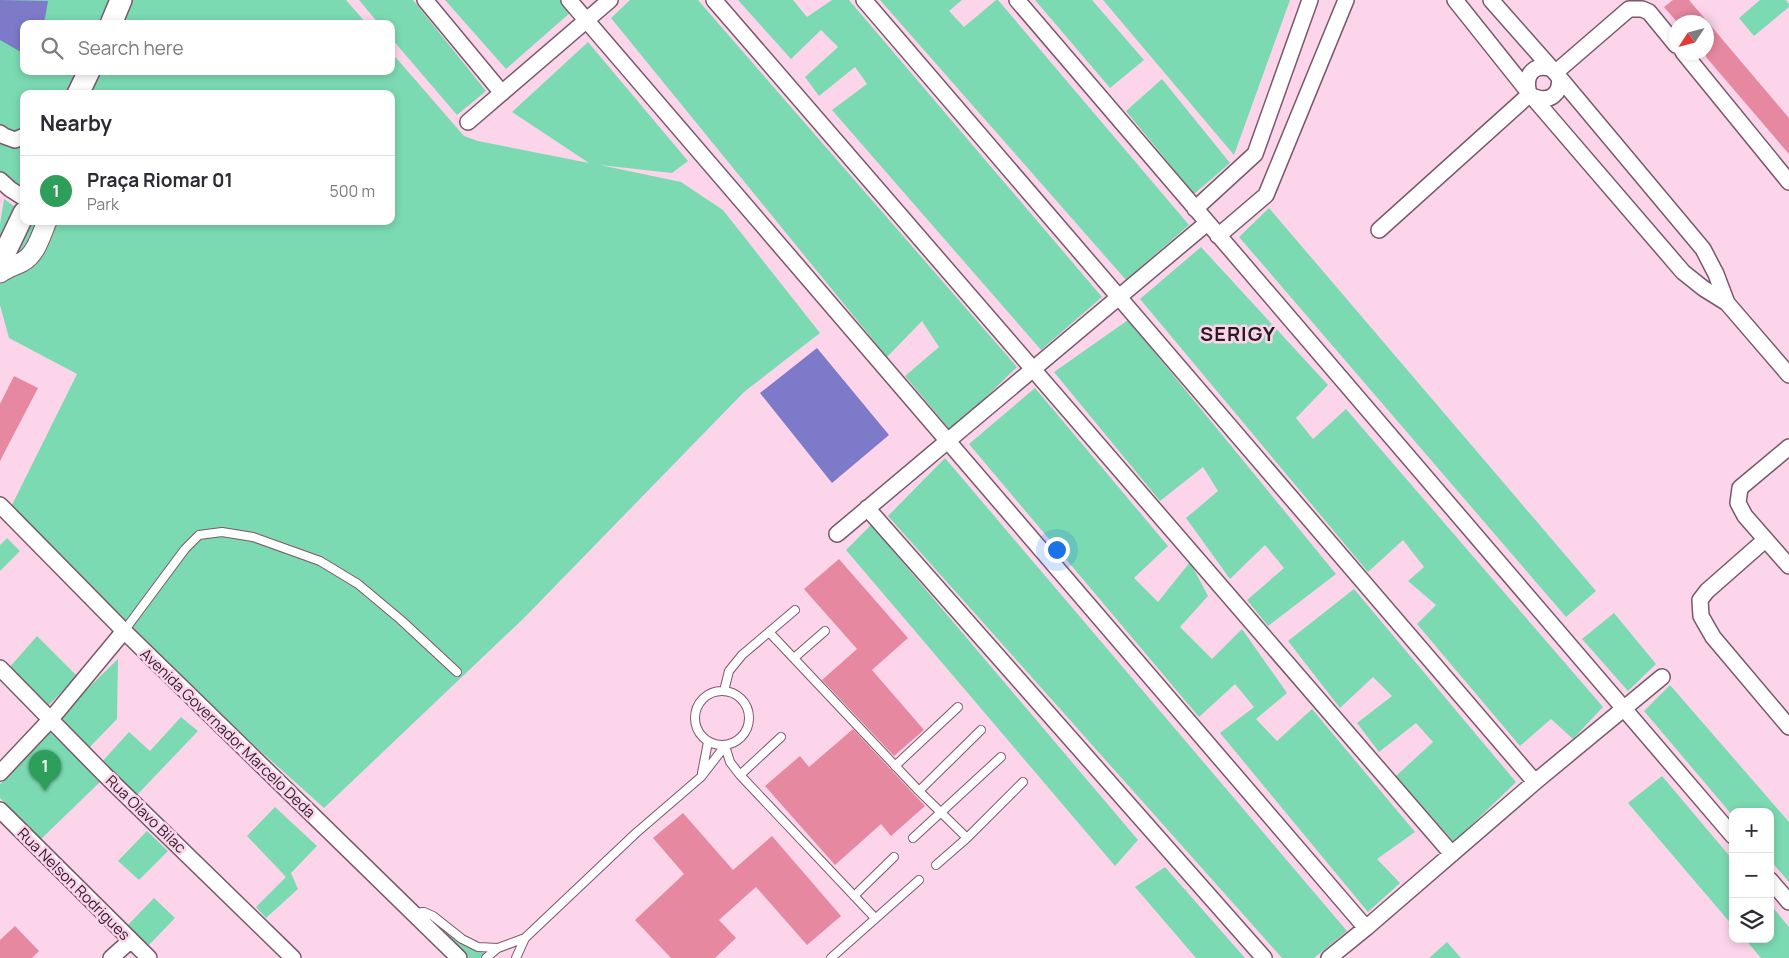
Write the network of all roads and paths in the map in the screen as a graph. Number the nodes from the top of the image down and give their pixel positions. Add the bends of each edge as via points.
1 (121, 0) edge
2 (425, 0) edge
3 (569, 0) edge
4 (610, 0) edge
5 (714, 0) edge
6 (864, 0) edge
7 (1017, 0) edge
8 (1310, 0) edge
9 (1346, 0) edge
10 (1455, 0) edge
11 (1491, 0) edge
12 (1638, 4) edge
13 (113, 20) edge
14 (586, 21) junction
15 (1669, 36) edge
16 (1689, 60) edge
17 (1555, 73) junction
18 (502, 93) junction
19 (1531, 93) junction
20 (468, 122) dead end
21 (0, 132) edge
22 (20, 139) edge
23 (0, 180) edge
24 (1789, 182) edge
25 (20, 195) edge
26 (1195, 209) junction
27 (20, 221) edge
28 (1207, 223) junction
29 (45, 225) edge
30 (1379, 230) dead end
31 (1218, 236) junction
32 (1706, 255) junction
33 (0, 263) edge
34 (1683, 272) junction
35 (0, 273) edge
36 (1119, 297) junction
37 (1728, 303) junction
38 (1033, 369) junction
39 (1789, 374) edge
40 (948, 441) junction
41 (1789, 447) edge
42 (0, 505) edge
43 (868, 508) junction
44 (837, 534) dead end
45 (1765, 540) junction
46 (1789, 566) edge
47 (795, 610) dead end
48 (124, 631) junction
49 (826, 631) dead end
50 (769, 632) junction
51 (794, 658) junction
52 (0, 668) edge
53 (457, 672) dead end
54 (1662, 677) dead end
55 (724, 691) junction
56 (958, 707) dead end
57 (1623, 709) junction
58 (51, 719) junction
59 (1789, 727) edge
60 (981, 730) dead end
61 (781, 737) dead end
62 (708, 742) junction
63 (725, 746) junction
64 (1001, 757) dead end
65 (895, 766) junction
66 (0, 773) edge
67 (740, 775) junction
68 (701, 777) junction
69 (1023, 782) dead end
70 (1535, 782) junction
71 (919, 791) junction
72 (0, 810) edge
73 (942, 812) junction
74 (1729, 831) edge
75 (913, 838) dead end
76 (967, 838) junction
77 (1452, 854) junction
78 (894, 858) dead end
79 (936, 865) dead end
80 (919, 880) dead end
81 (1774, 885) edge
82 (854, 896) junction
83 (1789, 902) edge
84 (413, 913) junction
85 (875, 918) junction
86 (1366, 928) junction
87 (525, 938) junction
88 (130, 940) junction
89 (498, 948) junction
90 (111, 958) edge
91 (149, 958) edge
92 (293, 958) edge
93 (459, 958) edge
94 (486, 958) edge
95 (516, 958) edge
96 (831, 958) edge
97 (1264, 958) edge
98 (1329, 958) edge

1 - 13 main road
2 - 18 street
3 - 14 street
4 - 14 street
5 - 38 street
6 - 36 street
7 - 26 street
8 - 26 street via 1255,154
9 - 31 street via 1266,195
10 - 19 street
11 - 17 street
12 - 15 street
12 - 17 street
14 - 18 street
14 - 40 street
16 - 24 street
17 - 19 street via 1540,67 1530,72
17 - 19 street via 1560,83 1556,94 1546,100
17 - 32 street
18 - 20 street
19 - 30 street
19 - 34 street
21 - 22 street
23 - 25 street
26 - 28 street
27 - 33 main road
28 - 31 street
28 - 36 street
29 - 35 street via 31,255 24,262
31 - 57 street
32 - 34 street via 1695,271
32 - 37 street
34 - 37 street
36 - 38 street
36 - 70 street
37 - 39 street
38 - 40 street
38 - 77 street
40 - 43 street
40 - 86 street
41 - 45 street via 1740,488 1738,503
42 - 48 street, Avenida Governador Marcelo Deda
43 - 44 street
43 - 97 street
45 - 46 street
45 - 59 street via 1707,591 1700,600 1701,616 1713,636
47 - 50 lane
48 - 53 lane via 184,549 199,535 222,532 253,537 320,561 358,584
48 - 58 street
48 - 84 street, Avenida Governador Marcelo Deda
49 - 51 lane
50 - 51 lane
50 - 55 lane via 729,671
51 - 65 lane
52 - 58 street, Rua Olavo Bilac
54 - 57 street
55 - 62 lane via 707,696 696,710 696,728
55 - 63 lane via 740,698 749,713 749,722 741,738
56 - 65 lane
57 - 70 street
57 - 74 street
58 - 66 street
58 - 92 street, Rua Olavo Bilac
60 - 71 lane
61 - 67 lane
62 - 63 lane
62 - 68 lane
63 - 67 lane via 730,762
63 - 68 lane
64 - 73 lane
65 - 71 lane
67 - 82 lane
68 - 87 lane via 636,833
69 - 76 lane
70 - 77 street
71 - 73 lane
72 - 88 street, Rua Nelson Rodrigues
73 - 75 lane
73 - 76 lane
76 - 79 lane
77 - 86 street
78 - 82 lane
80 - 85 lane
81 - 83 street
82 - 85 lane
84 - 89 lane via 424,912 433,916 478,947
84 - 93 street, Avenida Governador Marcelo Deda
85 - 96 lane
86 - 98 street
87 - 89 lane
87 - 95 lane
88 - 90 street
88 - 91 street, Rua Nelson Rodrigues
89 - 94 lane

